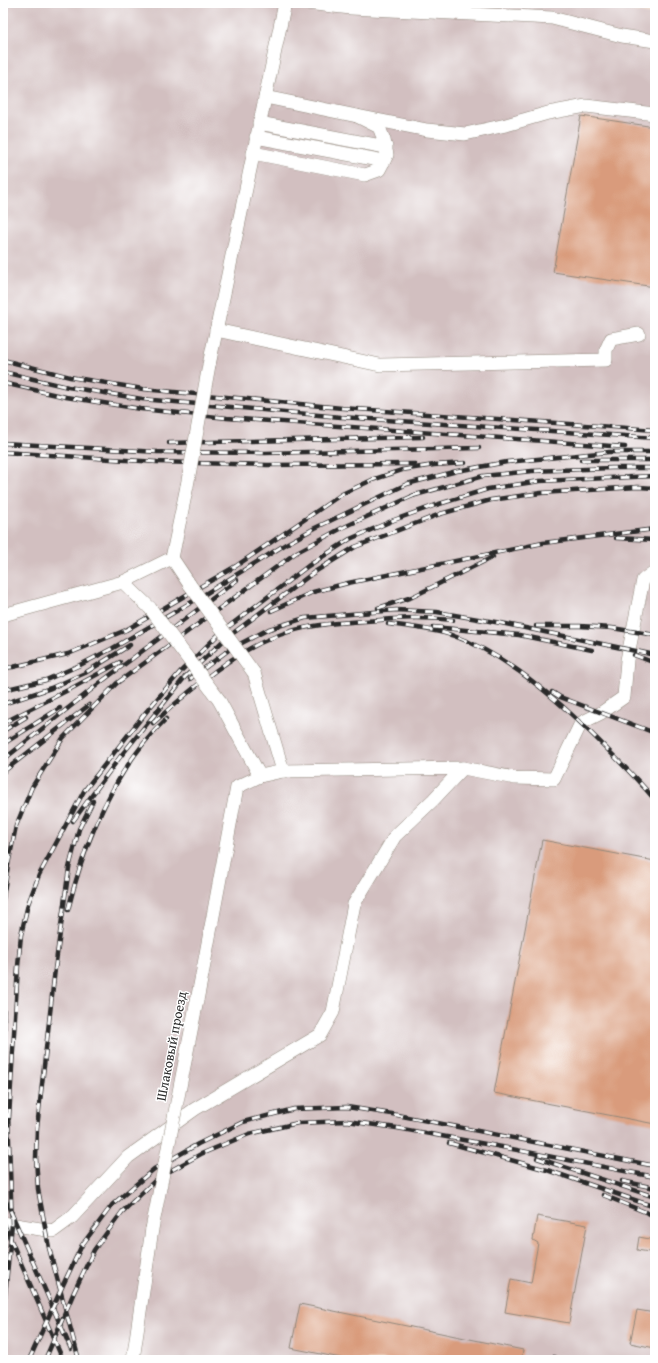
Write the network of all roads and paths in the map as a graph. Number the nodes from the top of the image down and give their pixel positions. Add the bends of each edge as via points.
1 (285, 3) edge
2 (306, 3) edge
3 (655, 41) edge
4 (265, 97) junction
5 (655, 114) edge
6 (357, 116) junction
7 (259, 123) junction
8 (256, 138) junction
9 (386, 147) junction
10 (253, 153) junction
11 (384, 161) junction
12 (216, 330) junction
13 (639, 334) dead end
14 (172, 558) junction
15 (655, 571) edge
16 (123, 582) junction
17 (3, 615) edge
18 (463, 768) junction
19 (283, 771) junction
20 (260, 776) junction
21 (3, 1223) edge
22 (133, 1360) edge

1 - 4 street
2 - 3 street via 351,8 552,18 622,36
4 - 6 street
4 - 7 street
5 - 6 street via 586,106 465,134 427,130
6 - 9 street via 379,127
7 - 8 street
7 - 9 street
8 - 10 street
8 - 11 street
9 - 11 street via 387,155
10 - 11 street via 365,175 379,170
10 - 12 street
12 - 13 street via 380,365 606,360 606,350 611,339
12 - 14 street, bridge
14 - 16 street
14 - 19 street, bridge via 254,673
15 - 18 street, Шлаковый проезд via 643,580 627,660 624,697 581,723 554,779 515,778
16 - 17 street
16 - 20 street, bridge via 150,608 219,700
18 - 19 street, Шлаковый проезд
18 - 21 street via 395,836 354,904 333,1012 320,1035 195,1109 128,1157 72,1217 53,1231
19 - 20 street, Шлаковый проезд
20 - 22 street, Шлаковый проезд, bridge via 236,787 152,1229

